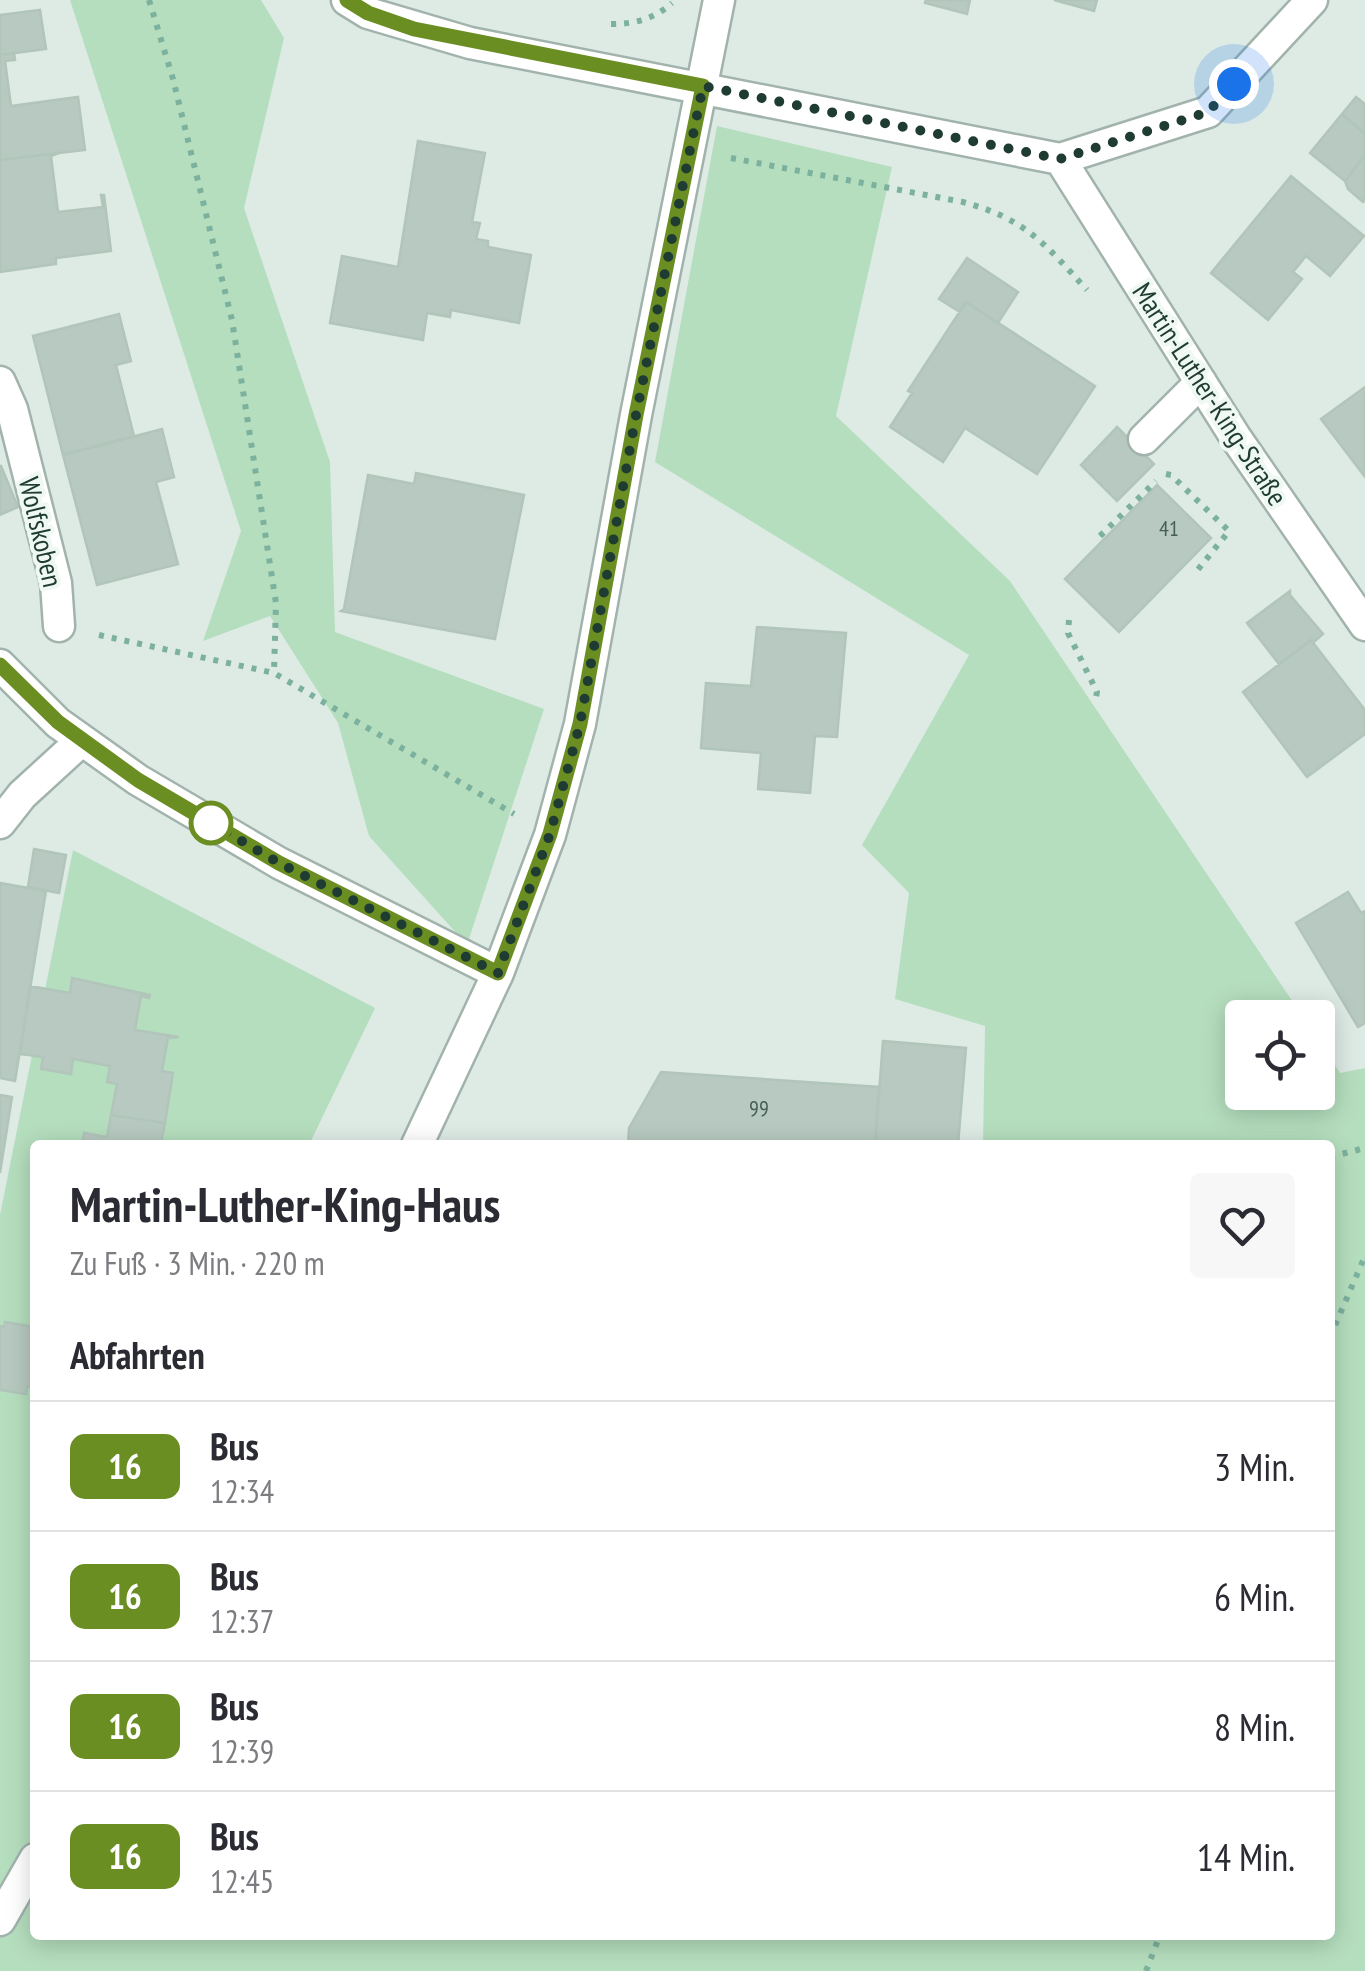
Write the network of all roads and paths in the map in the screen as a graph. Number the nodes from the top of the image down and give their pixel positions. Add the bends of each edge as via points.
1 (149, 0) edge
2 (347, 0) edge
3 (720, 0) edge
4 (1312, 0) edge
5 (703, 86) junction
6 (690, 150) junction
7 (1060, 159) junction
8 (1091, 294) dead end
9 (0, 382) edge
10 (1201, 382) junction
11 (1149, 434) joint
12 (1164, 474) junction
13 (1100, 536) dead end
14 (1196, 572) dead end
15 (1069, 620) dead end
16 (1365, 625) edge
17 (59, 626) joint
18 (0, 666) edge
19 (274, 672) junction
20 (1096, 696) dead end
21 (81, 741) junction
22 (0, 823) edge
23 (550, 834) junction
24 (498, 973) junction
25 (419, 1140) edge
26 (1365, 1148) edge
27 (1335, 1156) edge
28 (1365, 1256) edge
29 (1335, 1325) edge
30 (30, 1867) edge
31 (0, 1920) edge
32 (1158, 1940) edge
33 (1146, 1971) edge

1 - 19 path via 232,320 276,603
2 - 5 street via 433,34
3 - 5 street
4 - 7 street via 1208,112
5 - 6 street
5 - 7 street
6 - 8 path via 1000,212 1044,242
6 - 23 street via 580,724
7 - 10 street, Martin-Luther-King-Straße
9 - 17 street, Wolfskoben via 51,565
10 - 11 street
10 - 16 street, Martin-Luther-King-Straße
11 - 12 path via 1163,457
12 - 13 path
12 - 14 path via 1228,531
15 - 20 path via 1068,633
17 - 19 path
18 - 21 street
19 - 23 path
21 - 22 street
21 - 24 street via 279,863
23 - 24 street
24 - 25 street
26 - 27 path
28 - 29 path
30 - 31 street
32 - 33 path

